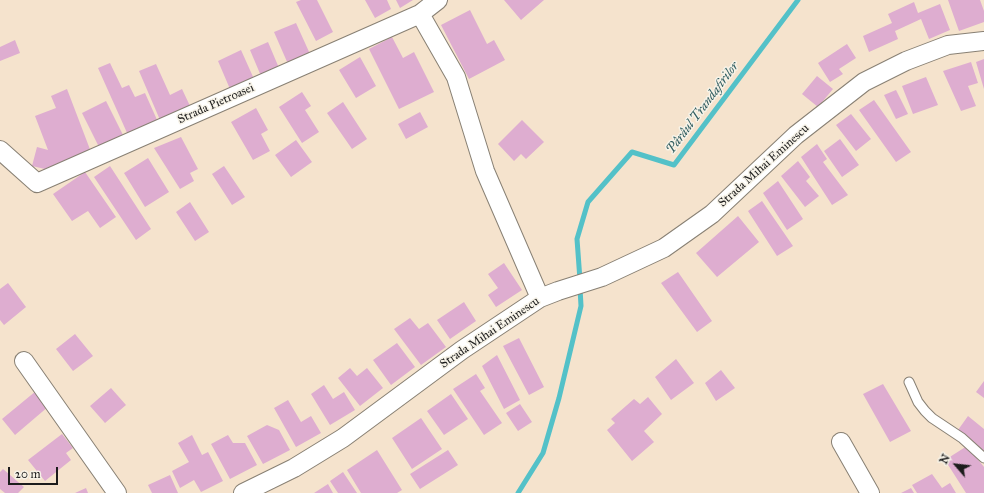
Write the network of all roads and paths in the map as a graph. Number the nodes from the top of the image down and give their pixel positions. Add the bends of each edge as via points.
1 (438, 0) edge
2 (420, 14) junction
3 (984, 41) edge
4 (0, 150) edge
5 (540, 298) junction
6 (24, 361) dead end
7 (909, 382) dead end
8 (841, 442) dead end
9 (984, 458) edge
10 (117, 493) edge
11 (243, 493) edge
12 (870, 493) edge

1 - 2 street, Strada Pietroasei
2 - 4 street, Strada Pietroasei via 37,183
2 - 5 street via 456,77 485,171
3 - 5 street, Strada Mihai Eminescu via 948,45 906,61 864,82 796,135 712,214 664,248 602,277
5 - 11 street, Strada Mihai Eminescu via 462,350 343,438 294,468
6 - 10 street
7 - 9 lane via 924,411 962,438
8 - 12 street

